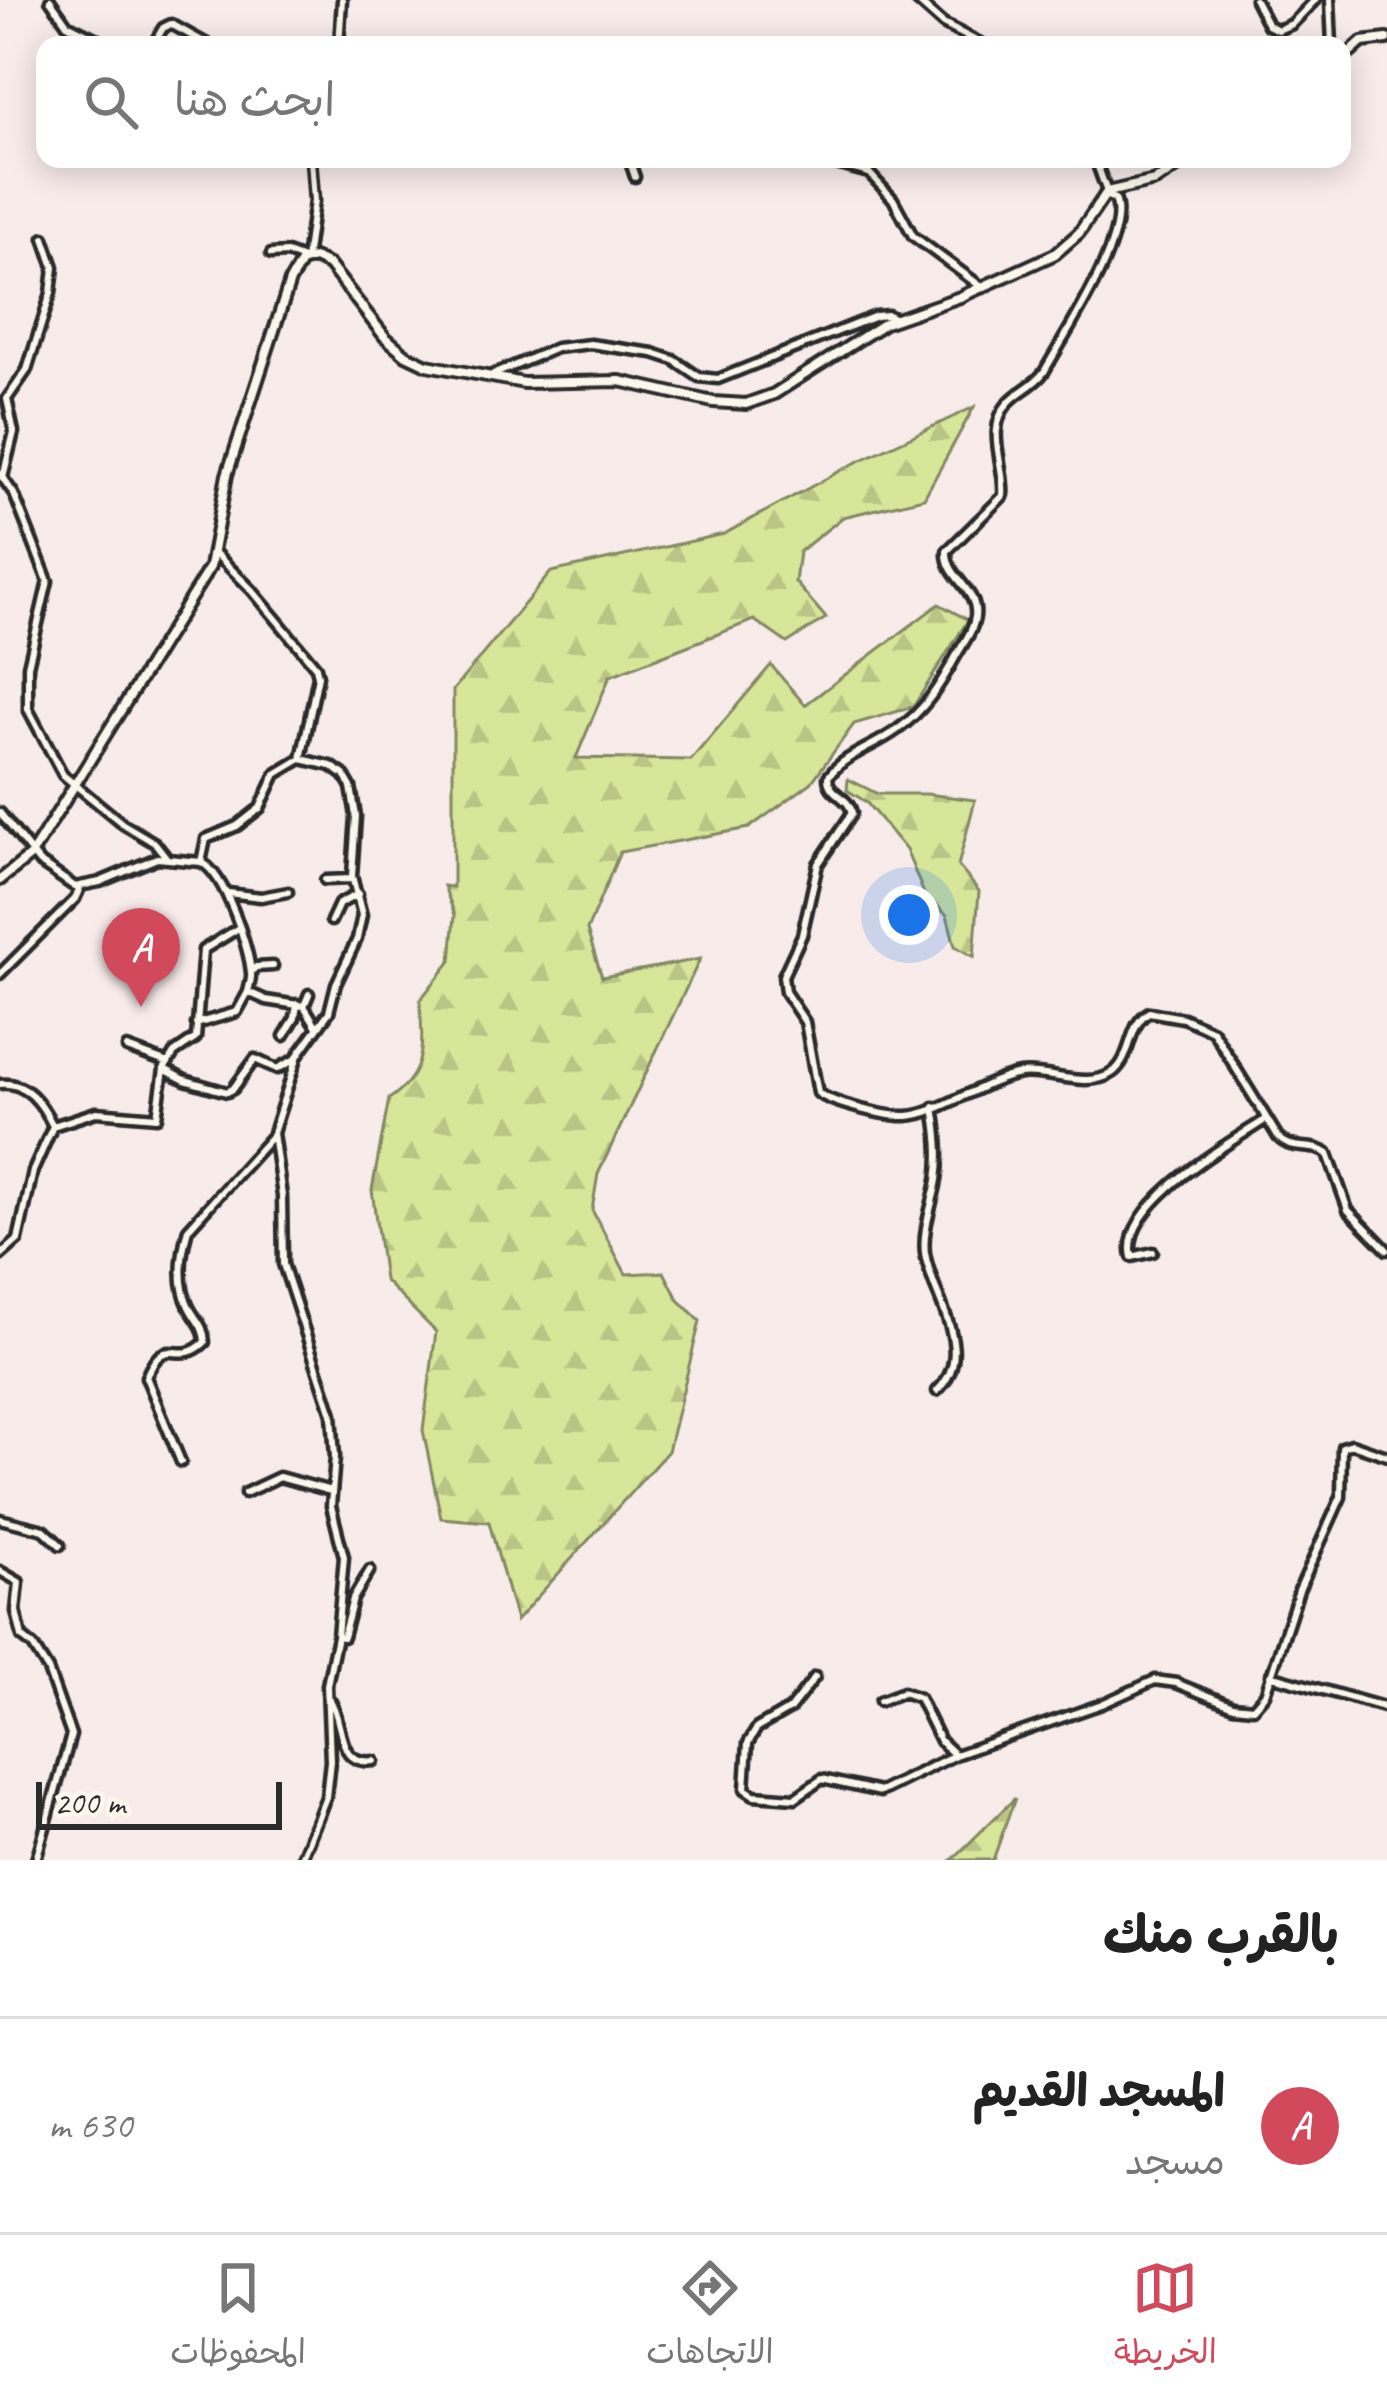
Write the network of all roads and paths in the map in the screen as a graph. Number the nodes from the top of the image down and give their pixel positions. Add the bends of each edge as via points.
1 (50, 0) edge
2 (342, 0) edge
3 (916, 0) edge
4 (1255, 0) edge
5 (1330, 0) edge
6 (1311, 2) edge
7 (91, 36) edge
8 (158, 36) edge
9 (193, 36) edge
10 (340, 36) edge
11 (966, 36) edge
12 (1332, 36) edge
13 (1387, 39) edge
14 (1351, 52) edge
15 (312, 168) edge
16 (632, 168) edge
17 (851, 168) edge
18 (1098, 168) edge
19 (1176, 168) edge
20 (635, 177) dead end
21 (1106, 194) junction
22 (44, 238) dead end
23 (271, 254) dead end
24 (306, 260) junction
25 (982, 288) junction
26 (896, 319) junction
27 (487, 378) junction
28 (2, 476) edge
29 (215, 553) junction
30 (301, 759) junction
31 (74, 786) junction
32 (0, 813) edge
33 (31, 855) junction
34 (166, 857) junction
35 (201, 862) junction
36 (352, 879) junction
37 (0, 880) edge
38 (325, 880) dead end
39 (80, 888) junction
40 (288, 892) dead end
41 (228, 893) junction
42 (358, 894) junction
43 (331, 921) dead end
44 (237, 929) junction
45 (273, 966) dead end
46 (251, 971) junction
47 (0, 974) edge
48 (248, 992) junction
49 (309, 994) dead end
50 (301, 1005) junction
51 (196, 1024) junction
52 (317, 1027) junction
53 (284, 1036) dead end
54 (127, 1048) dead end
55 (296, 1059) junction
56 (166, 1066) junction
57 (0, 1084) edge
58 (934, 1107) junction
59 (1265, 1120) junction
60 (52, 1126) junction
61 (273, 1133) junction
62 (1387, 1250) edge
63 (1154, 1252) dead end
64 (0, 1256) edge
65 (937, 1390) dead end
66 (1387, 1456) edge
67 (181, 1462) dead end
68 (331, 1491) junction
69 (245, 1493) dead end
70 (0, 1519) edge
71 (60, 1545) dead end
72 (370, 1570) dead end
73 (0, 1571) edge
74 (337, 1636) junction
75 (1270, 1675) junction
76 (815, 1677) dead end
77 (328, 1698) junction
78 (880, 1701) dead end
79 (1387, 1708) edge
80 (955, 1755) junction
81 (374, 1761) dead end
82 (36, 1860) edge
83 (301, 1860) edge

1 - 7 street via 67,24
2 - 10 street
3 - 11 street
4 - 6 street via 1278,30
5 - 12 street
8 - 9 street via 171,23
13 - 14 street
15 - 24 street
16 - 20 street
17 - 25 street via 869,173 914,236
18 - 21 street
19 - 21 street
21 - 25 street via 1067,245
21 - 58 street via 1119,209 1112,248 1043,372 1006,405 996,428 1003,496 947,551 974,601 972,626 925,707 828,777 852,813 818,864 783,976 805,1022 822,1096 904,1116
22 - 28 street via 53,286 27,370 7,399 14,432
23 - 24 street
24 - 27 street via 329,265 406,355
24 - 29 street via 290,280 231,460
25 - 26 street
26 - 27 street via 746,404 620,381
26 - 27 street via 876,316 718,379 653,353 590,344 556,348
28 - 31 street via 48,581 26,701
29 - 30 street via 316,667
29 - 31 street
30 - 35 street via 276,774 254,814 206,839
30 - 36 street via 331,766 351,787
31 - 33 street
31 - 34 street
32 - 33 street
33 - 37 street
33 - 39 street
34 - 35 street
34 - 39 street
35 - 41 street
36 - 38 street
36 - 42 street
39 - 47 street
40 - 41 street
41 - 44 street
42 - 43 street via 339,904
42 - 52 street via 360,931
44 - 46 street
44 - 51 street via 203,950
45 - 46 street
46 - 48 street
48 - 50 street
48 - 51 street via 237,1012
49 - 50 street
50 - 52 street
50 - 53 street
51 - 56 street via 193,1042
52 - 55 street
54 - 56 street
55 - 56 street via 277,1070 255,1059 227,1091
55 - 61 street
56 - 60 street via 157,1117 96,1112
57 - 60 street via 34,1096
58 - 59 street via 1024,1073 1108,1075 1138,1022 1155,1011 1213,1031
58 - 65 street via 937,1178 924,1248 955,1342 950,1378
59 - 62 street via 1288,1146 1328,1154 1348,1210
59 - 63 street via 1181,1174 1141,1218 1132,1257
60 - 64 street via 18,1240
61 - 67 street via 188,1229 182,1292 205,1342 193,1352 154,1357 146,1377
61 - 68 street via 283,1264 332,1414
66 - 75 street via 1342,1447 1341,1497
68 - 69 street via 279,1477
68 - 74 street via 344,1557
70 - 71 street via 44,1530
72 - 74 street
73 - 82 street via 19,1582 22,1637 48,1670 71,1735
74 - 77 street
75 - 79 street
75 - 80 street via 1253,1708 1155,1680
76 - 80 street via 748,1743 745,1789 754,1795 795,1798 822,1779 880,1792
77 - 81 street via 346,1752
77 - 83 street via 326,1797
78 - 80 street via 903,1692 919,1698

